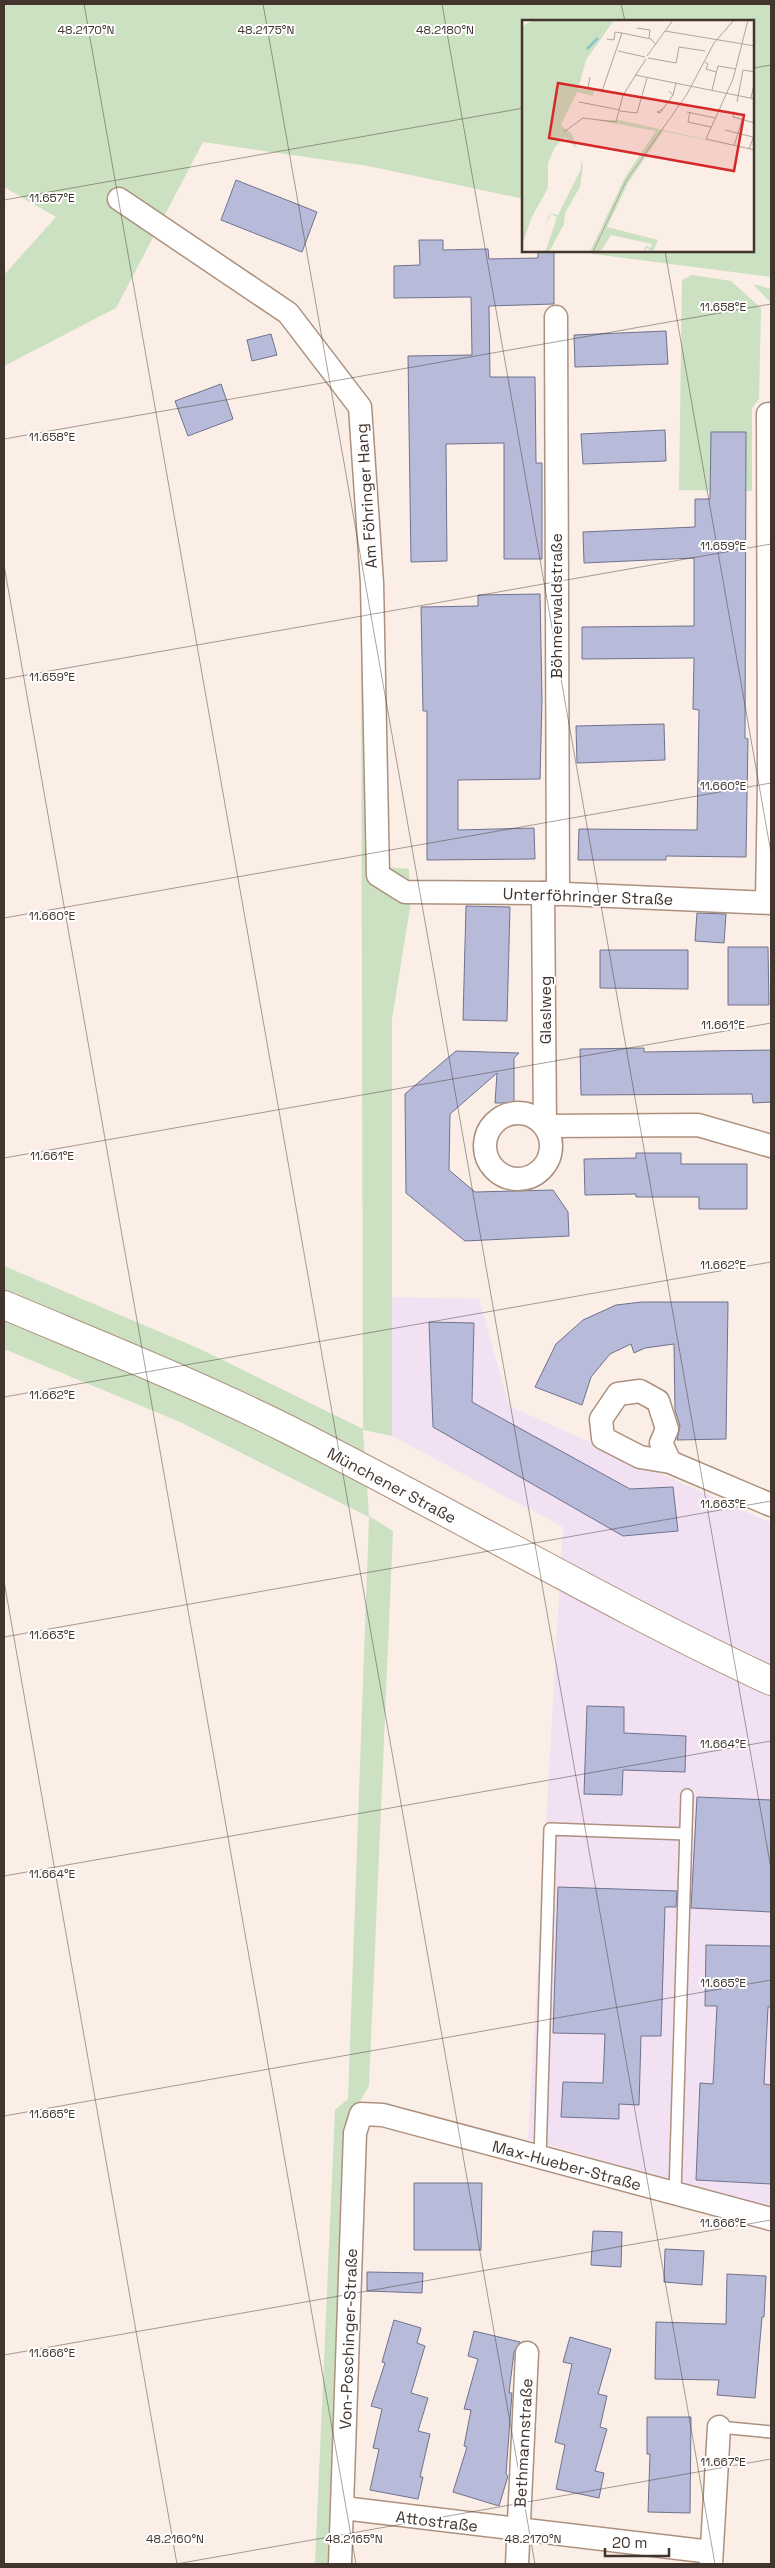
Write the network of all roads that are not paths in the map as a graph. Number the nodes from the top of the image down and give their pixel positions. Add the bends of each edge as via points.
1 (119, 199) dead end
2 (556, 317) dead end
3 (771, 414) edge
4 (770, 602) edge
5 (770, 705) edge
6 (405, 892) joint
7 (551, 894) junction
8 (769, 902) edge
9 (771, 1146) edge
10 (4, 1305) edge
11 (670, 1462) dead end
12 (771, 1505) edge
13 (771, 1681) edge
14 (687, 1795) dead end
15 (686, 1834) junction
16 (362, 2114) joint
17 (540, 2158) junction
18 (676, 2194) junction
19 (771, 2220) edge
20 (527, 2353) dead end
21 (719, 2427) joint
22 (771, 2432) edge
23 (342, 2508) junction
24 (518, 2531) junction
25 (711, 2558) edge
26 (340, 2564) edge
27 (517, 2564) edge

1 - 6 street, Am Föhringer Hang via 288,313 360,407 372,583 378,875
2 - 7 street, Böhmerwaldstraße
3 - 4 street via 768,414
4 - 5 street
5 - 8 street
6 - 7 street, Unterföhringer Straße
7 - 8 street, Unterföhringer Straße
7 - 9 street, Glaslweg via 545,1126 698,1125
10 - 13 main road, Münchener Straße via 181,1379 287,1429 694,1645
11 - 12 street
14 - 15 lane
15 - 17 lane via 550,1830
15 - 18 lane
16 - 17 street, Max-Hueber-Straße via 383,2115
16 - 23 street, Von-Poschinger-Straße via 355,2133
17 - 18 street, Max-Hueber-Straße
18 - 19 street, Max-Hueber-Straße
20 - 24 street, Bethmannstraße
21 - 22 lane
21 - 25 street
23 - 24 street, Attostraße
23 - 26 street, Von-Poschinger-Straße
24 - 25 street, Attostraße
24 - 27 street, Bethmannstraße

